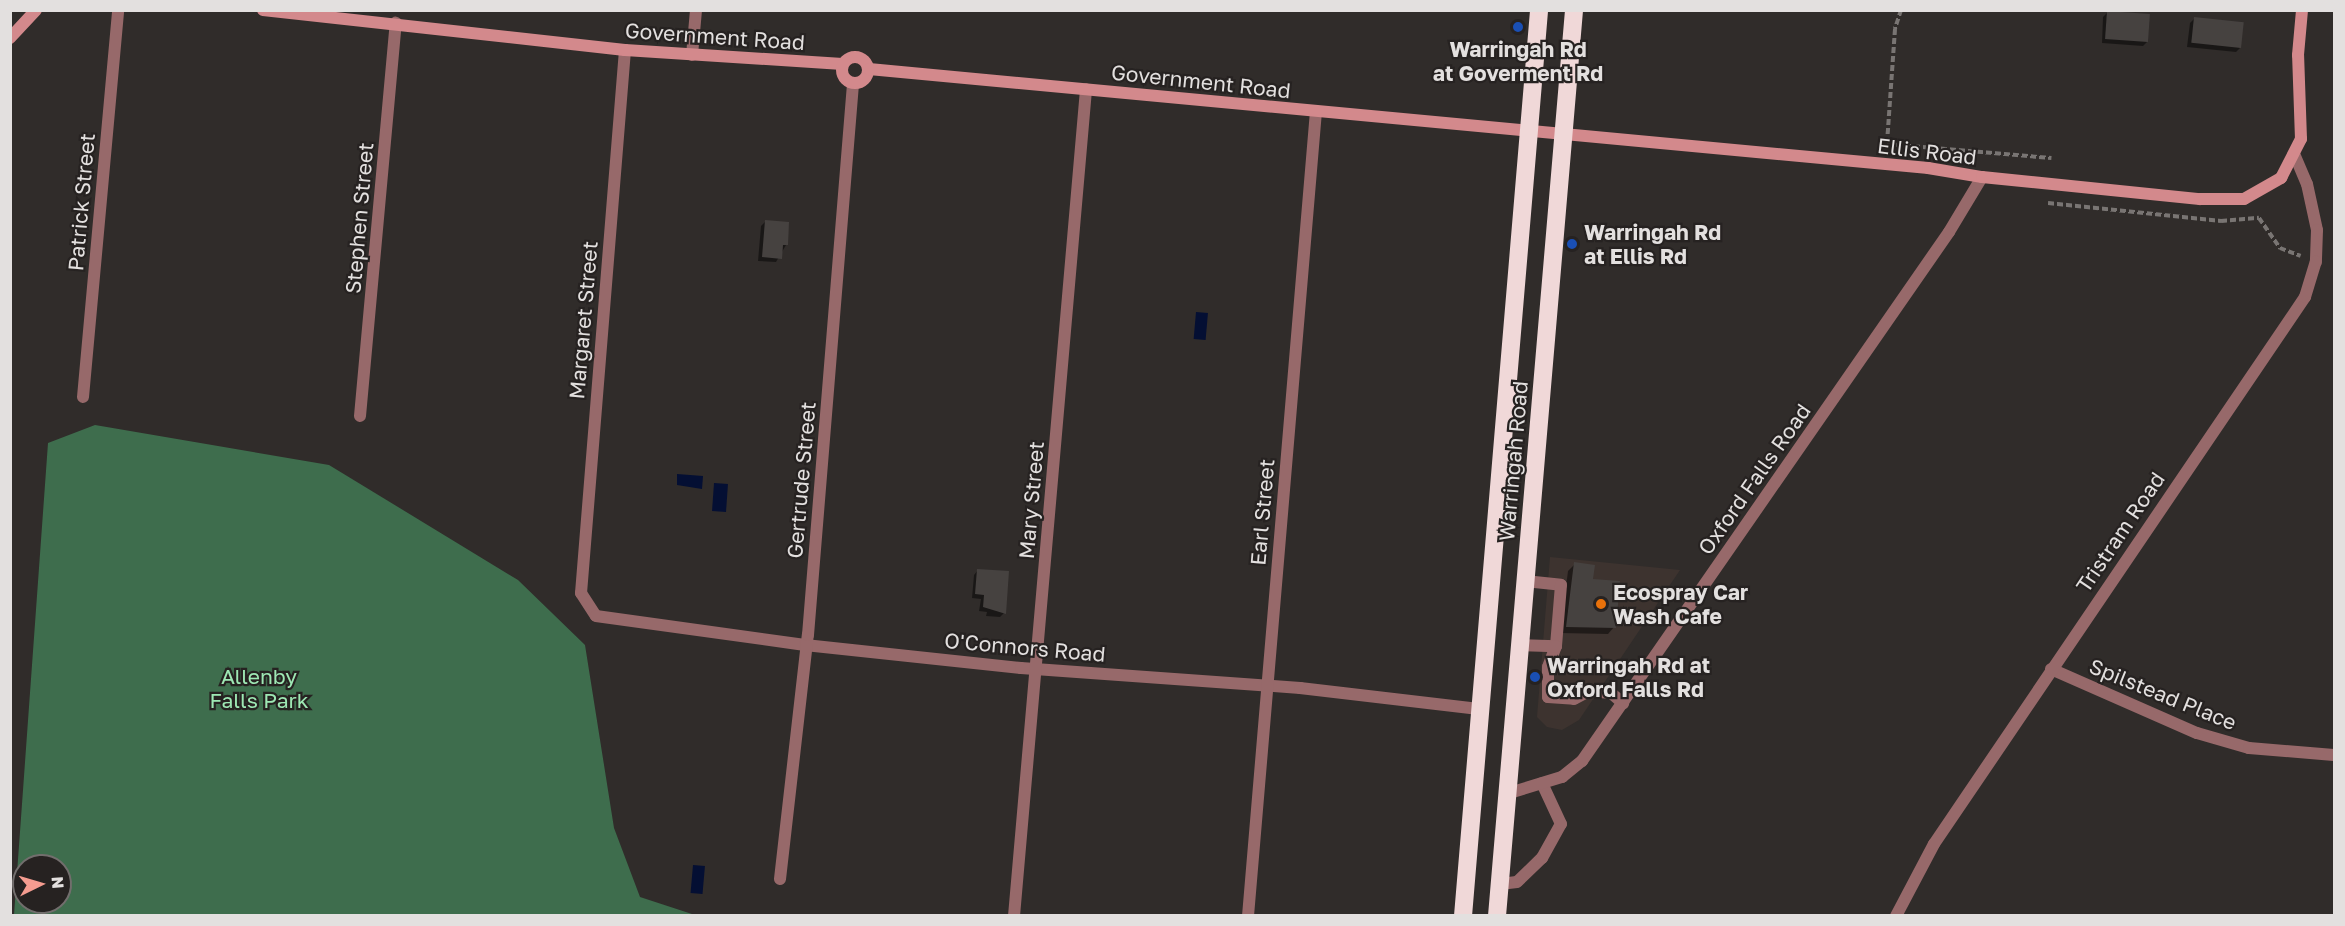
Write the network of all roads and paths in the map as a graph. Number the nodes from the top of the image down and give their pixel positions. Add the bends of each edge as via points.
1 (36, 10) edge
2 (118, 10) edge
3 (263, 10) edge
4 (696, 10) edge
5 (1539, 10) edge
6 (1574, 10) edge
7 (1901, 10) edge
8 (2302, 10) edge
9 (396, 24) junction
10 (10, 38) edge
11 (624, 50) junction
12 (692, 55) junction
13 (843, 64) junction
14 (869, 69) junction
15 (853, 84) junction
16 (1086, 89) junction
17 (1316, 112) junction
18 (1528, 132) junction
19 (1564, 135) junction
20 (2295, 156) junction
21 (2051, 158) dead end
22 (1982, 177) junction
23 (2048, 203) dead end
24 (2316, 262) junction
25 (84, 397) dead end
26 (360, 416) dead end
27 (1525, 581) junction
28 (581, 593) joint
29 (805, 645) junction
30 (1519, 645) junction
31 (1556, 646) junction
32 (1036, 669) junction
33 (2051, 669) junction
34 (1266, 687) junction
35 (1623, 703) junction
36 (1479, 709) junction
37 (2334, 755) edge
38 (1542, 783) junction
39 (1506, 794) junction
40 (780, 879) dead end
41 (1500, 885) junction
42 (1014, 915) edge
43 (1248, 915) edge
44 (1463, 915) edge
45 (1497, 915) edge
46 (1896, 915) edge

1 - 10 street
2 - 25 street, Patrick Street
3 - 9 street, Government Road
4 - 12 street
5 - 18 highway, Warringah Road
6 - 19 highway, Warringah Road
7 - 21 path via 1895,29 1887,144
8 - 20 street via 2298,56 2302,122
9 - 11 street, Government Road
9 - 26 street, Stephen Street
11 - 12 street, Government Road
11 - 28 street, Margaret Street
12 - 13 street, Government Road
13 - 14 street via 848,59 861,58
13 - 15 street via 843,76
14 - 15 street via 865,80
14 - 16 street, Government Road
15 - 29 street, Gertrude Street
16 - 17 street, Government Road
16 - 32 street, Mary Street
17 - 18 street, Government Road
17 - 34 street, Earl Street
18 - 19 street, Government Road
18 - 36 highway, Warringah Road
19 - 22 street, Ellis Road via 1928,168
19 - 27 highway, Warringah Road
20 - 22 street, Ellis Road via 2281,178 2244,199 2200,199
20 - 24 street, Tristram Road via 2307,184 2317,230
22 - 35 street, Oxford Falls Road
23 - 24 path via 2221,221 2259,218 2280,248
24 - 33 street, Tristram Road via 2305,297
27 - 30 highway, Warringah Road
27 - 31 street via 1561,585
28 - 29 street, O'Connors Road via 596,616
29 - 32 street, O'Connors Road
29 - 40 street, Gertrude Street
30 - 31 street
30 - 39 highway, Warringah Road
31 - 35 street via 1548,667 1548,697 1574,699 1589,691 1611,693
32 - 34 street, O'Connors Road
32 - 42 street, Mary Street
33 - 37 street, Spilstead Place via 2197,733 2249,748
33 - 46 street, Tristram Road via 1934,844
34 - 36 street, O'Connors Road
34 - 43 street, Earl Street
35 - 38 street, Oxford Falls Road via 1582,761 1562,777
36 - 44 highway, Warringah Road
38 - 39 street, Oxford Falls Road
38 - 41 street via 1561,824 1542,858 1517,882
39 - 41 highway, Warringah Road
41 - 45 highway, Warringah Road

